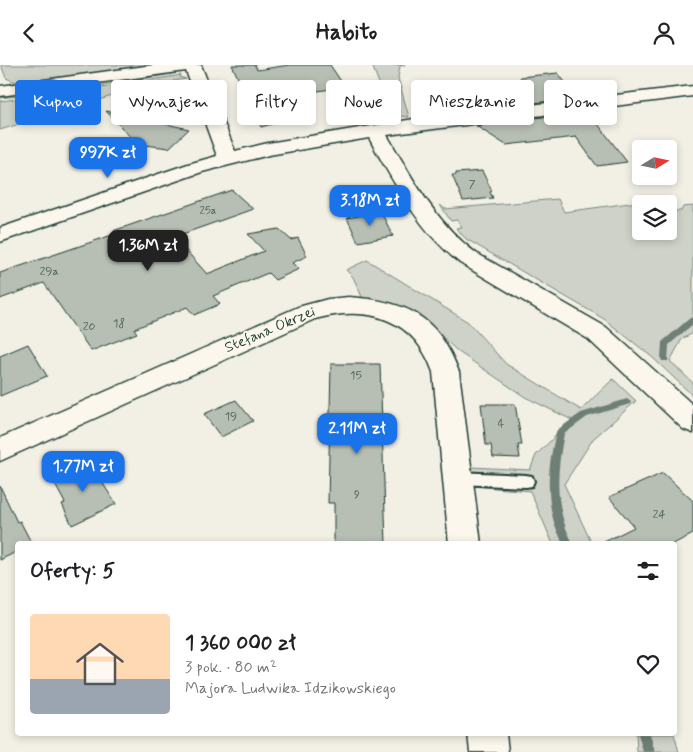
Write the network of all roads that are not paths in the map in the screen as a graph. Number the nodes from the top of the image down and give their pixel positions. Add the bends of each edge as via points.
1 (192, 65) edge
2 (0, 91) edge
3 (693, 91) edge
4 (375, 131) junction
5 (228, 158) junction
6 (0, 235) edge
7 (693, 422) edge
8 (0, 450) edge
9 (457, 478) junction
10 (526, 481) dead end
11 (465, 541) edge
12 (487, 736) edge
13 (489, 752) edge

1 - 2 street
1 - 5 street
3 - 4 street
4 - 5 street
4 - 7 street via 412,193 451,245 597,333
5 - 6 street
8 - 9 street, Stefana Okrzei via 302,315 327,307 352,306 403,316 424,330 438,347 446,372
9 - 10 lane
9 - 11 street, Stefana Okrzei
12 - 13 street

